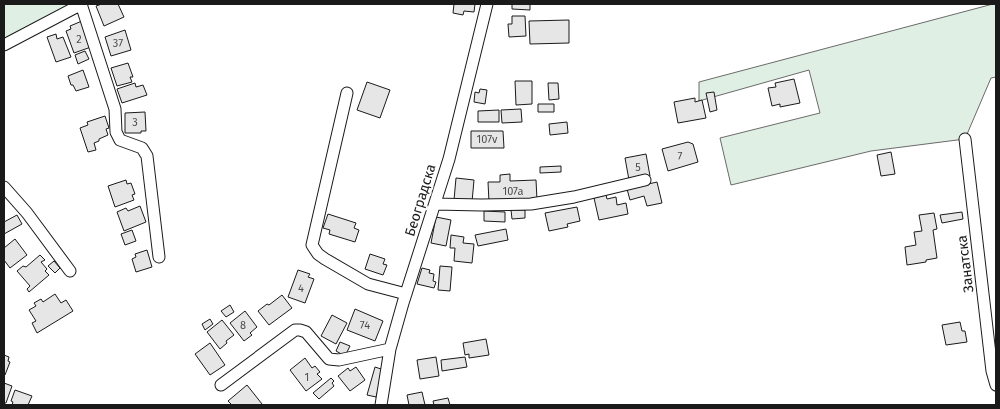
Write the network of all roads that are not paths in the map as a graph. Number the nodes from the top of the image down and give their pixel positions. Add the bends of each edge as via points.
1 (486, 4) edge
2 (76, 5) edge
3 (4, 45) edge
4 (346, 93) dead end
5 (965, 140) dead end
6 (645, 180) dead end
7 (4, 187) edge
8 (435, 204) junction
9 (160, 256) dead end
10 (70, 271) dead end
11 (406, 294) junction
12 (390, 349) junction
13 (221, 385) dead end
14 (996, 386) edge
15 (381, 405) edge

1 - 8 street, Београдска via 449,160
2 - 3 street
2 - 9 street via 115,109 116,132 120,140 142,148 148,156
4 - 11 street via 312,245 325,259 368,284
5 - 14 street, Занатска
6 - 8 street via 531,204
7 - 10 street
8 - 11 street, Београдска
11 - 12 street, Београдска
12 - 13 street via 333,360 306,332 296,330
12 - 15 street, Београдска

